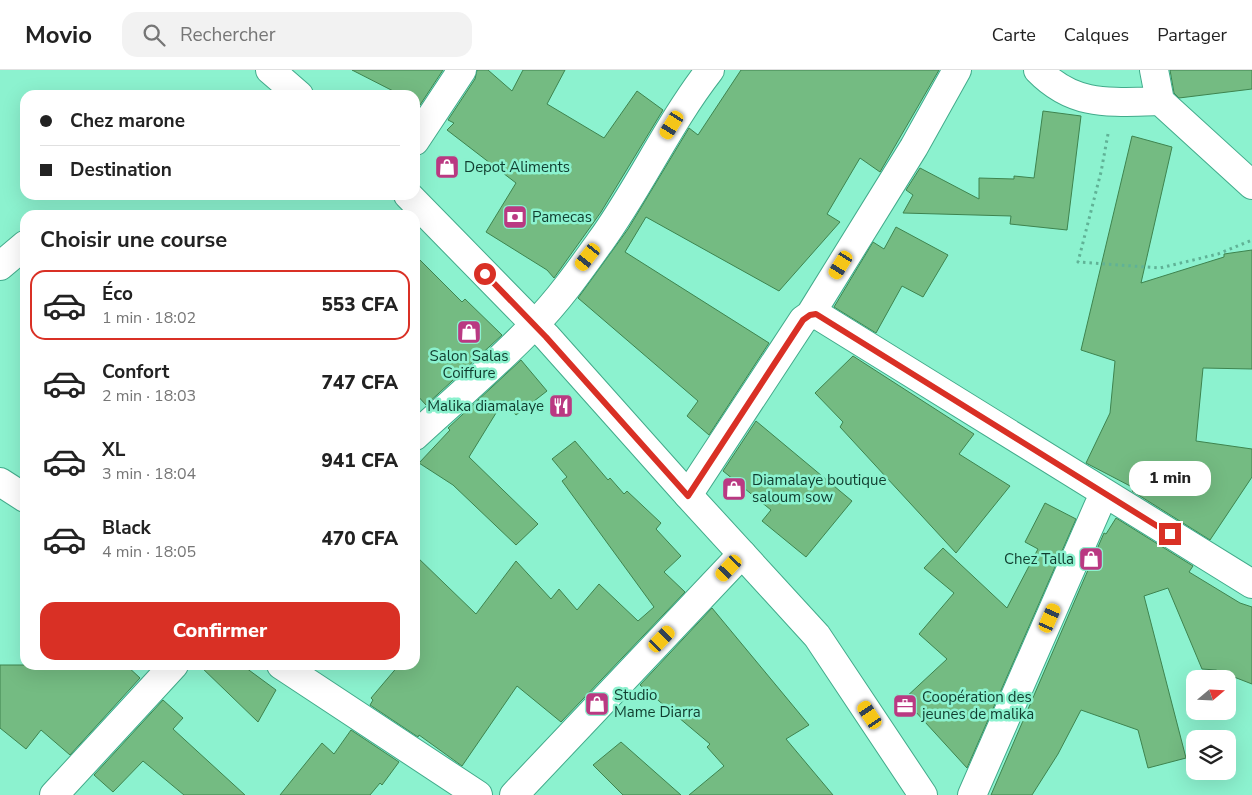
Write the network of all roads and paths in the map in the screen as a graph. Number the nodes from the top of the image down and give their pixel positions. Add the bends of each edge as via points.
1 (270, 70) edge
2 (462, 70) edge
3 (710, 70) edge
4 (957, 70) edge
5 (1038, 70) edge
6 (1154, 70) edge
7 (293, 90) edge
8 (1160, 101) junction
9 (1114, 102) junction
10 (420, 133) edge
11 (1252, 186) edge
12 (413, 200) edge
13 (1252, 240) edge
14 (20, 249) edge
15 (0, 266) edge
16 (810, 315) junction
17 (535, 325) junction
18 (420, 431) edge
19 (0, 482) edge
20 (1104, 494) junction
21 (20, 495) edge
22 (688, 496) junction
23 (742, 554) junction
24 (1252, 584) edge
25 (169, 670) edge
26 (289, 670) edge
27 (54, 795) edge
28 (478, 795) edge
29 (514, 795) edge
30 (923, 795) edge
31 (972, 795) edge

1 - 7 street
2 - 10 street
3 - 17 street via 689,97 625,206
4 - 16 street via 914,147
5 - 9 street via 1076,97
6 - 8 street
8 - 9 street
8 - 11 street
9 - 13 path via 1102,172 1078,262 1160,268 1218,254
12 - 17 street
14 - 15 street
16 - 20 street via 816,314
16 - 22 street via 803,320
17 - 18 street
17 - 22 street
19 - 21 street
20 - 24 street
20 - 31 street
22 - 23 street
23 - 29 street
23 - 30 street via 817,636
25 - 27 street
26 - 28 street

